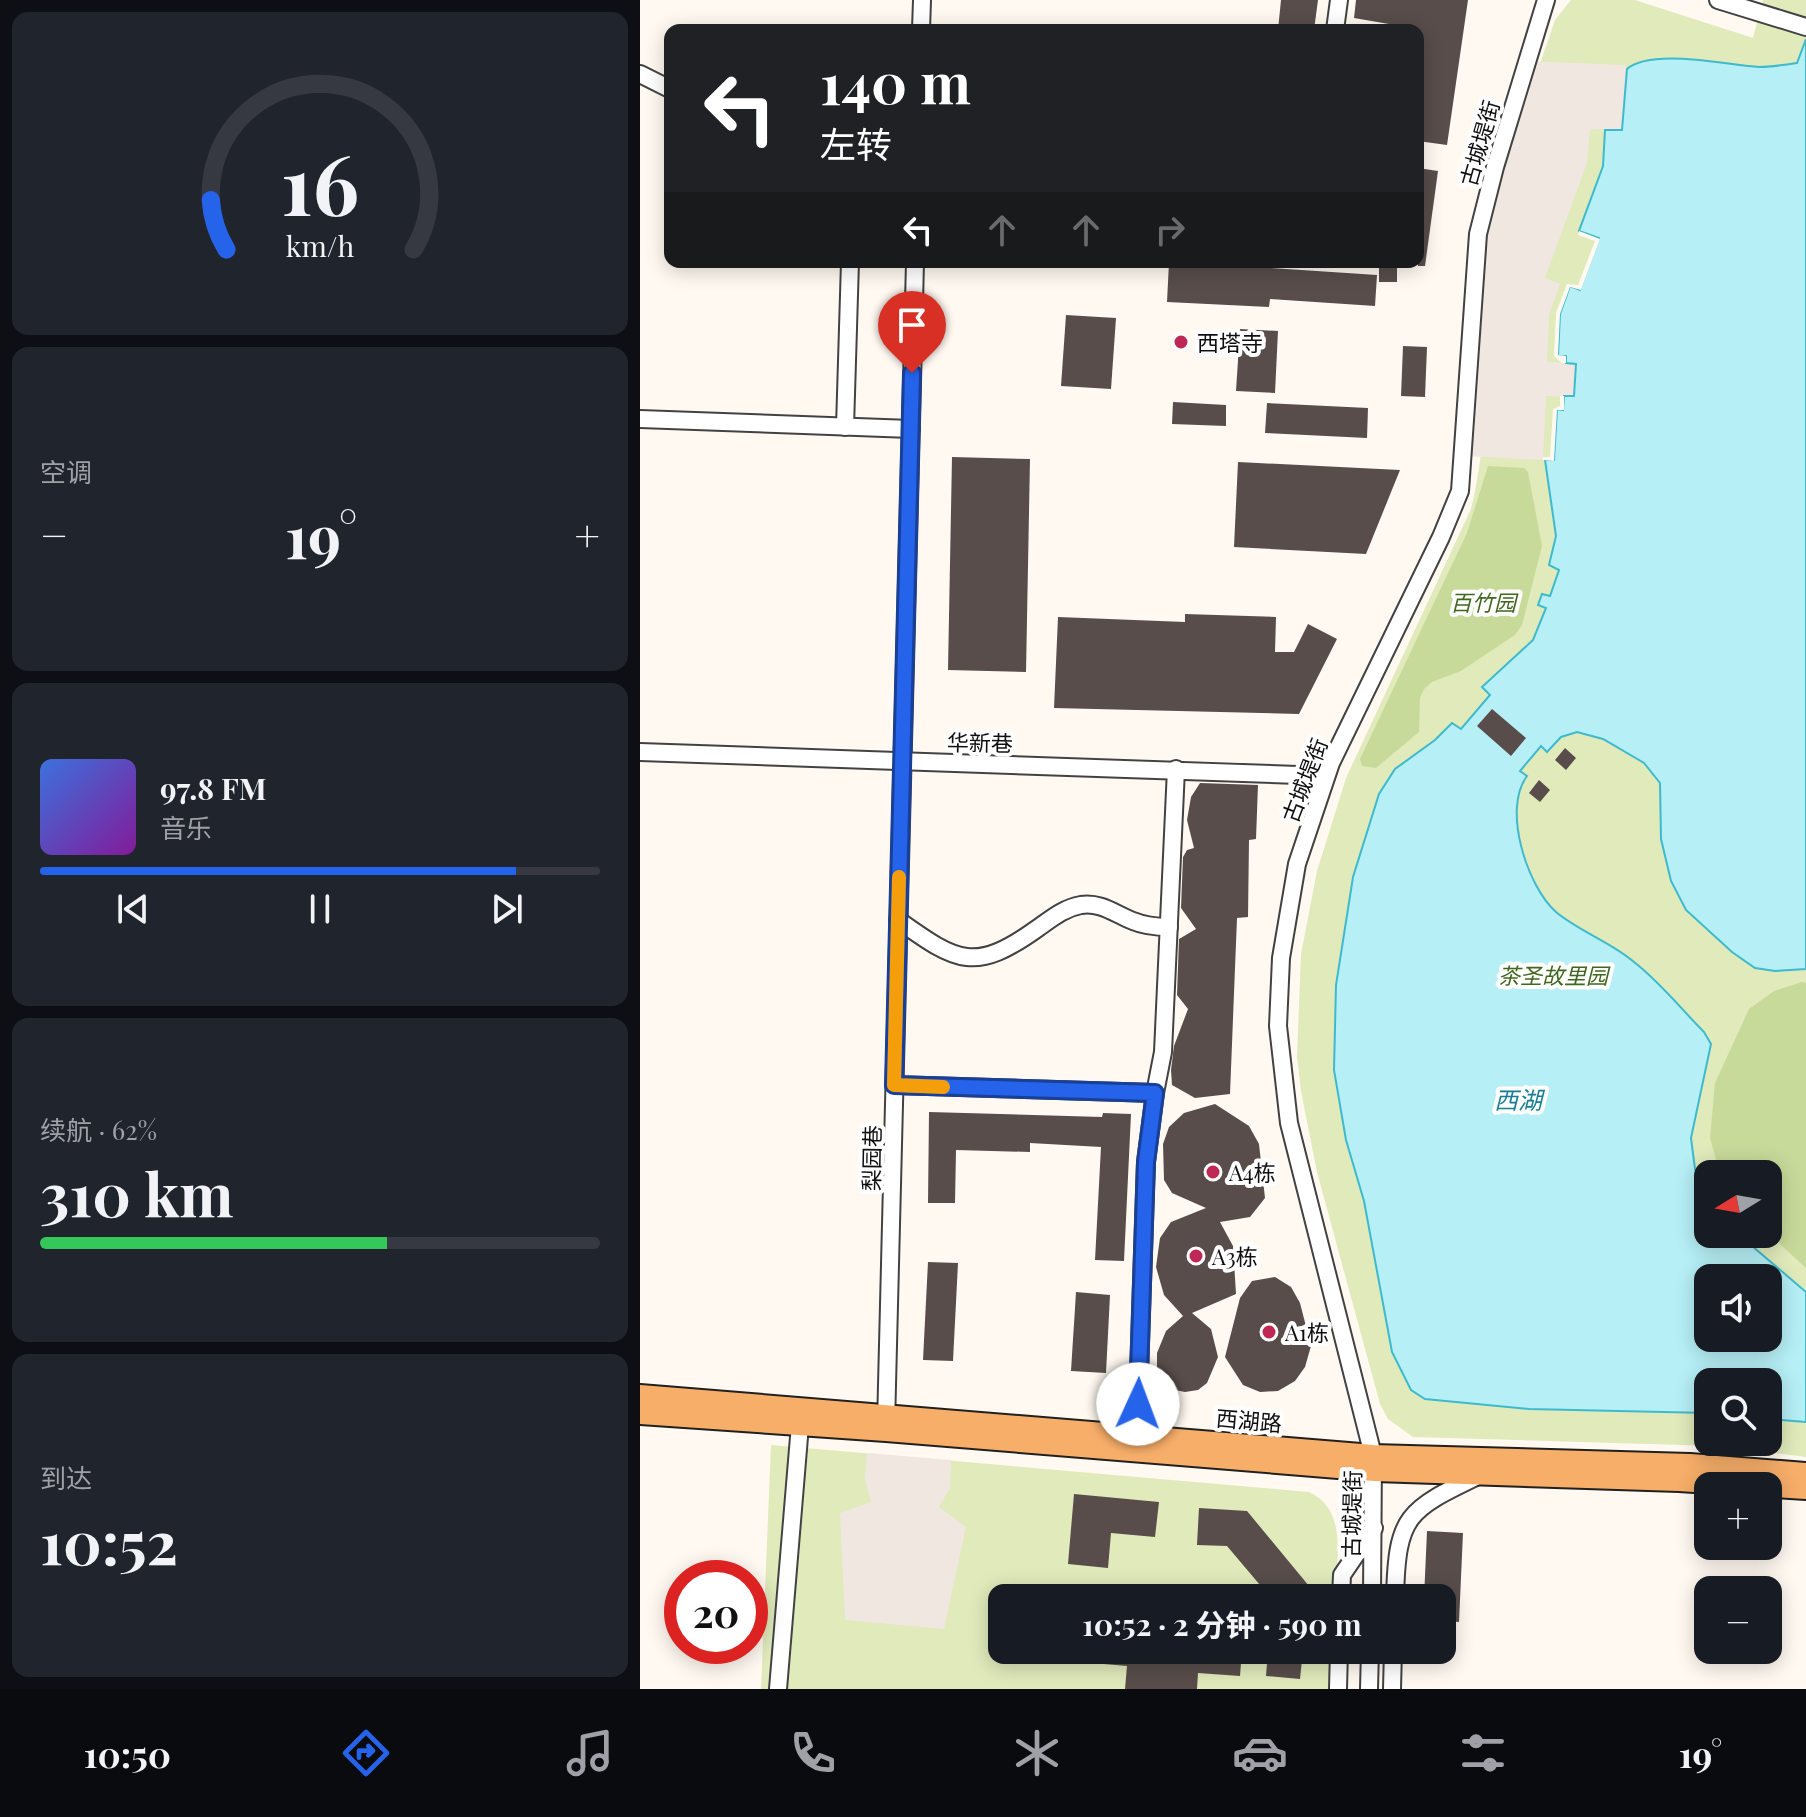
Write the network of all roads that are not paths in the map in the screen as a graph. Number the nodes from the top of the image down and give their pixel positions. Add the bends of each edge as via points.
1 (922, 0) edge
2 (1339, 0) edge
3 (1546, 0) edge
4 (1718, 0) edge
5 (921, 24) edge
6 (1336, 24) edge
7 (1806, 27) edge
8 (640, 74) edge
9 (664, 86) edge
10 (850, 268) edge
11 (915, 268) edge
12 (640, 419) edge
13 (845, 427) junction
14 (911, 429) junction
15 (640, 752) edge
16 (902, 762) junction
17 (1176, 769) junction
18 (1326, 776) junction
19 (898, 920) junction
20 (1169, 927) junction
21 (894, 1085) junction
22 (1155, 1093) junction
23 (640, 1395) edge
24 (640, 1414) edge
25 (886, 1422) junction
26 (800, 1425) junction
27 (1137, 1435) junction
28 (1374, 1463) junction
29 (1806, 1473) edge
30 (1481, 1475) junction
31 (1806, 1489) edge
32 (1374, 1528) junction
33 (1342, 1584) edge
34 (1372, 1584) edge
35 (1395, 1584) edge
36 (1339, 1664) edge
37 (1370, 1664) edge
38 (1393, 1664) edge
39 (778, 1689) edge
40 (1338, 1689) edge
41 (1369, 1689) edge
42 (1392, 1689) edge

1 - 5 street
2 - 6 street
3 - 18 street, 古城堤街 via 1478,234 1460,491
4 - 7 street
8 - 9 street
10 - 13 street
11 - 14 street, 梨园巷
12 - 13 street
13 - 14 street
14 - 16 street, 梨园巷
15 - 16 street, 华新巷
16 - 17 street, 华新巷
16 - 19 street, 梨园巷
17 - 18 street, 华新巷
17 - 20 street
18 - 28 street, 古城堤街 via 1297,864 1284,928 1280,1061 1303,1189
19 - 20 street via 941,948 971,958 1006,951 1061,911 1081,905 1109,909 1147,926
19 - 21 street, 梨园巷
20 - 22 street via 1163,1052
21 - 22 street
21 - 25 street, 梨园巷
22 - 27 street via 1146,1162
23 - 25 main road, 西湖路
24 - 26 main road, 西湖路
25 - 26 main road, 西湖路
25 - 27 main road, 西湖路
25 - 28 main road, 西湖路
26 - 39 street
27 - 28 main road, 西湖路
28 - 29 main road, 西湖路 via 1690,1464
28 - 30 main road, 西湖路
28 - 32 street, 古城堤街
30 - 31 main road, 西湖路
30 - 35 street via 1416,1511 1396,1549
32 - 33 street via 1342,1575
32 - 34 street, 古城堤街
36 - 40 street
37 - 41 street
38 - 42 street

